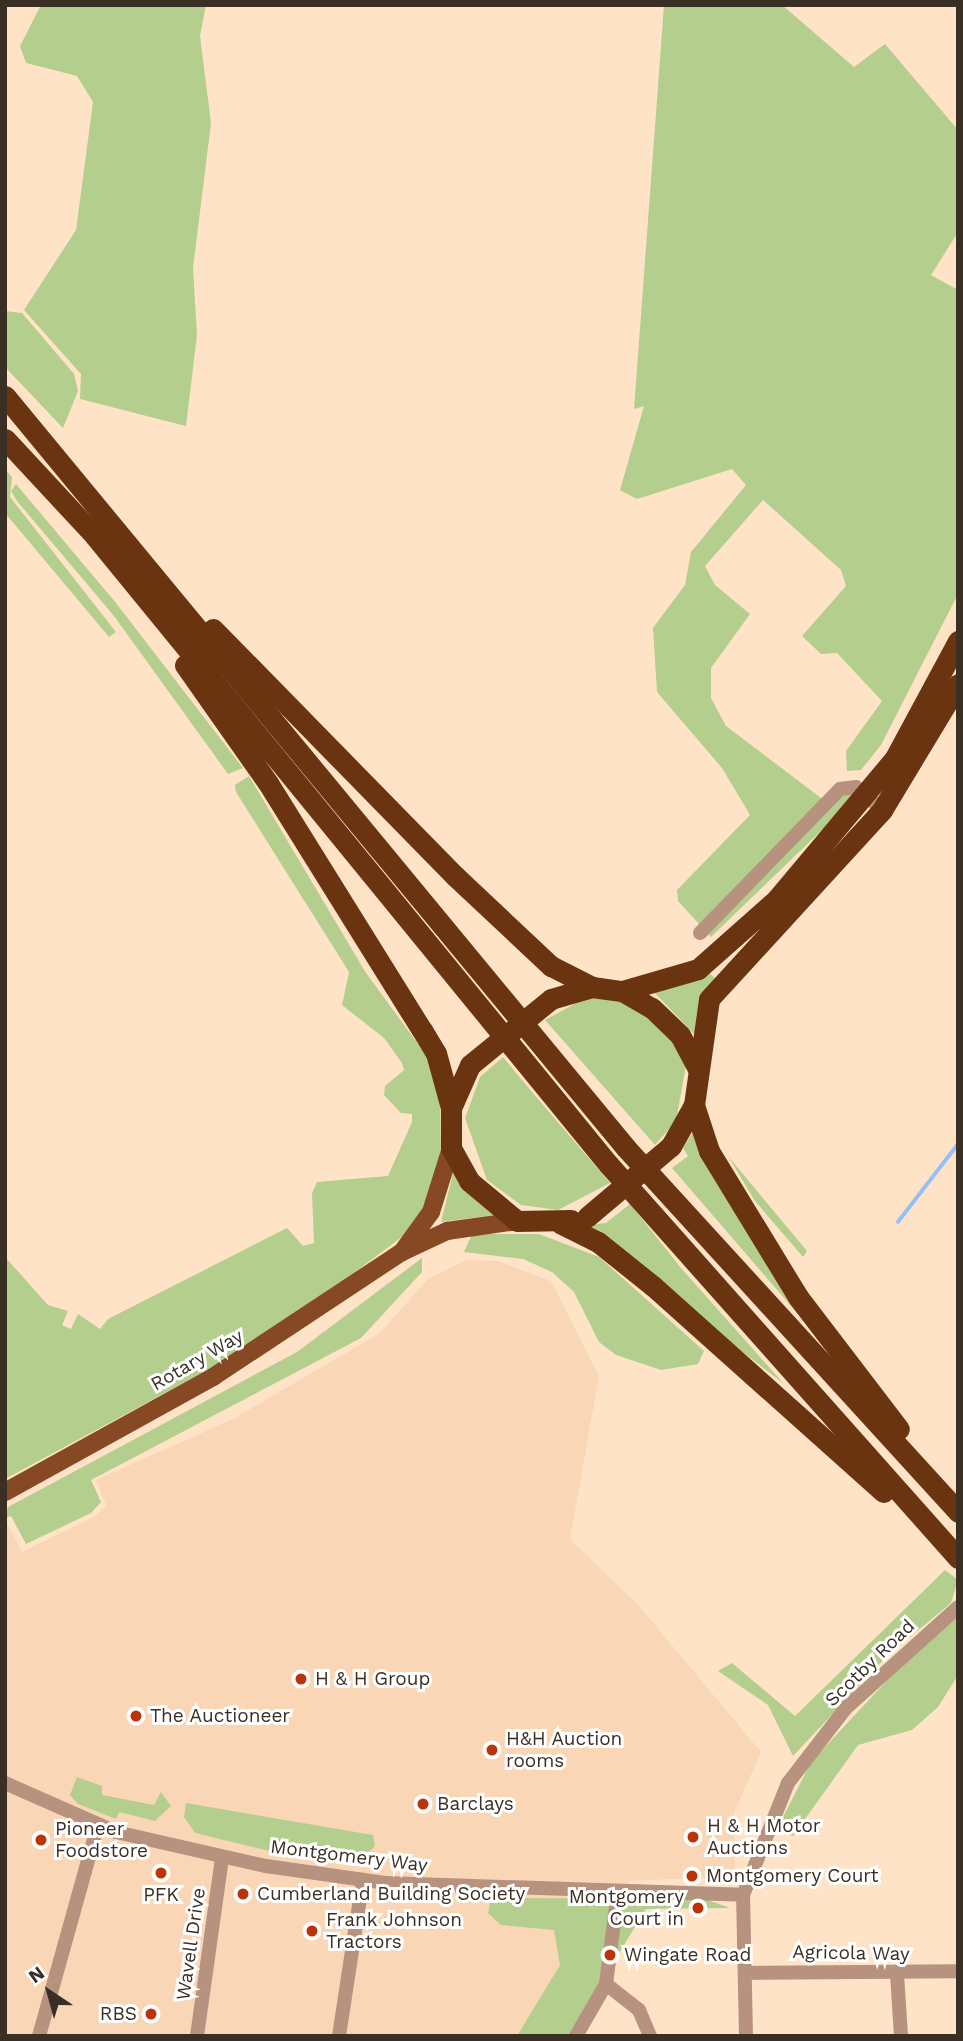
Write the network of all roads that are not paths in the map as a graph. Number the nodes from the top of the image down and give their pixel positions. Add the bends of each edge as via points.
1 (5, 396) edge
2 (5, 439) edge
3 (103, 530) junction
4 (958, 641) edge
5 (958, 684) edge
6 (875, 804) junction
7 (700, 933) dead end
8 (592, 987) junction
9 (622, 991) junction
10 (697, 1068) junction
11 (694, 1105) junction
12 (451, 1108) junction
13 (452, 1148) junction
14 (517, 1220) junction
15 (560, 1223) junction
16 (401, 1252) junction
17 (5, 1492) edge
18 (958, 1506) edge
19 (958, 1512) edge
20 (958, 1558) edge
21 (956, 1609) edge
22 (5, 1783) edge
23 (98, 1825) junction
24 (222, 1857) junction
25 (363, 1880) junction
26 (618, 1892) junction
27 (743, 1895) junction
28 (958, 1971) edge
29 (745, 1973) junction
30 (897, 1974) junction
31 (606, 1984) junction
32 (39, 2036) edge
33 (197, 2036) edge
34 (339, 2036) edge
35 (576, 2036) edge
36 (650, 2036) edge
37 (746, 2036) edge
38 (901, 2036) edge

1 - 3 highway via 46,439
2 - 3 highway
3 - 8 highway via 455,877 551,966
3 - 12 highway via 436,1053
3 - 19 highway via 626,1148
3 - 20 highway via 609,1165
4 - 6 highway
5 - 6 highway
6 - 7 street via 852,786 840,789
6 - 9 highway via 719,955 667,983
6 - 10 highway via 718,985 704,1017
8 - 9 highway
8 - 12 highway, bridge via 551,999 470,1065
9 - 10 highway via 652,1008 680,1035
10 - 11 highway
11 - 15 highway, bridge via 671,1146 587,1217
11 - 18 highway via 709,1151 798,1297
12 - 13 highway
13 - 14 highway via 469,1181
13 - 16 main road, Rotary Way via 431,1212
14 - 15 highway
14 - 16 main road, Rotary Way via 447,1231
15 - 20 highway via 598,1242 653,1286
16 - 17 main road, Rotary Way via 213,1377
21 - 27 street, Scotby Road via 846,1708 788,1783
22 - 23 street, Montgomery Way
23 - 24 street, Montgomery Way
23 - 32 street
24 - 25 street, Montgomery Way
24 - 33 street, Wavell Drive
25 - 26 street, Montgomery Way
25 - 34 street
26 - 27 street, Montgomery Way
26 - 31 street
27 - 29 street
28 - 30 street, Agricola Way
29 - 30 street, Agricola Way
29 - 37 street
30 - 38 street
31 - 35 street
31 - 36 street via 639,2010

